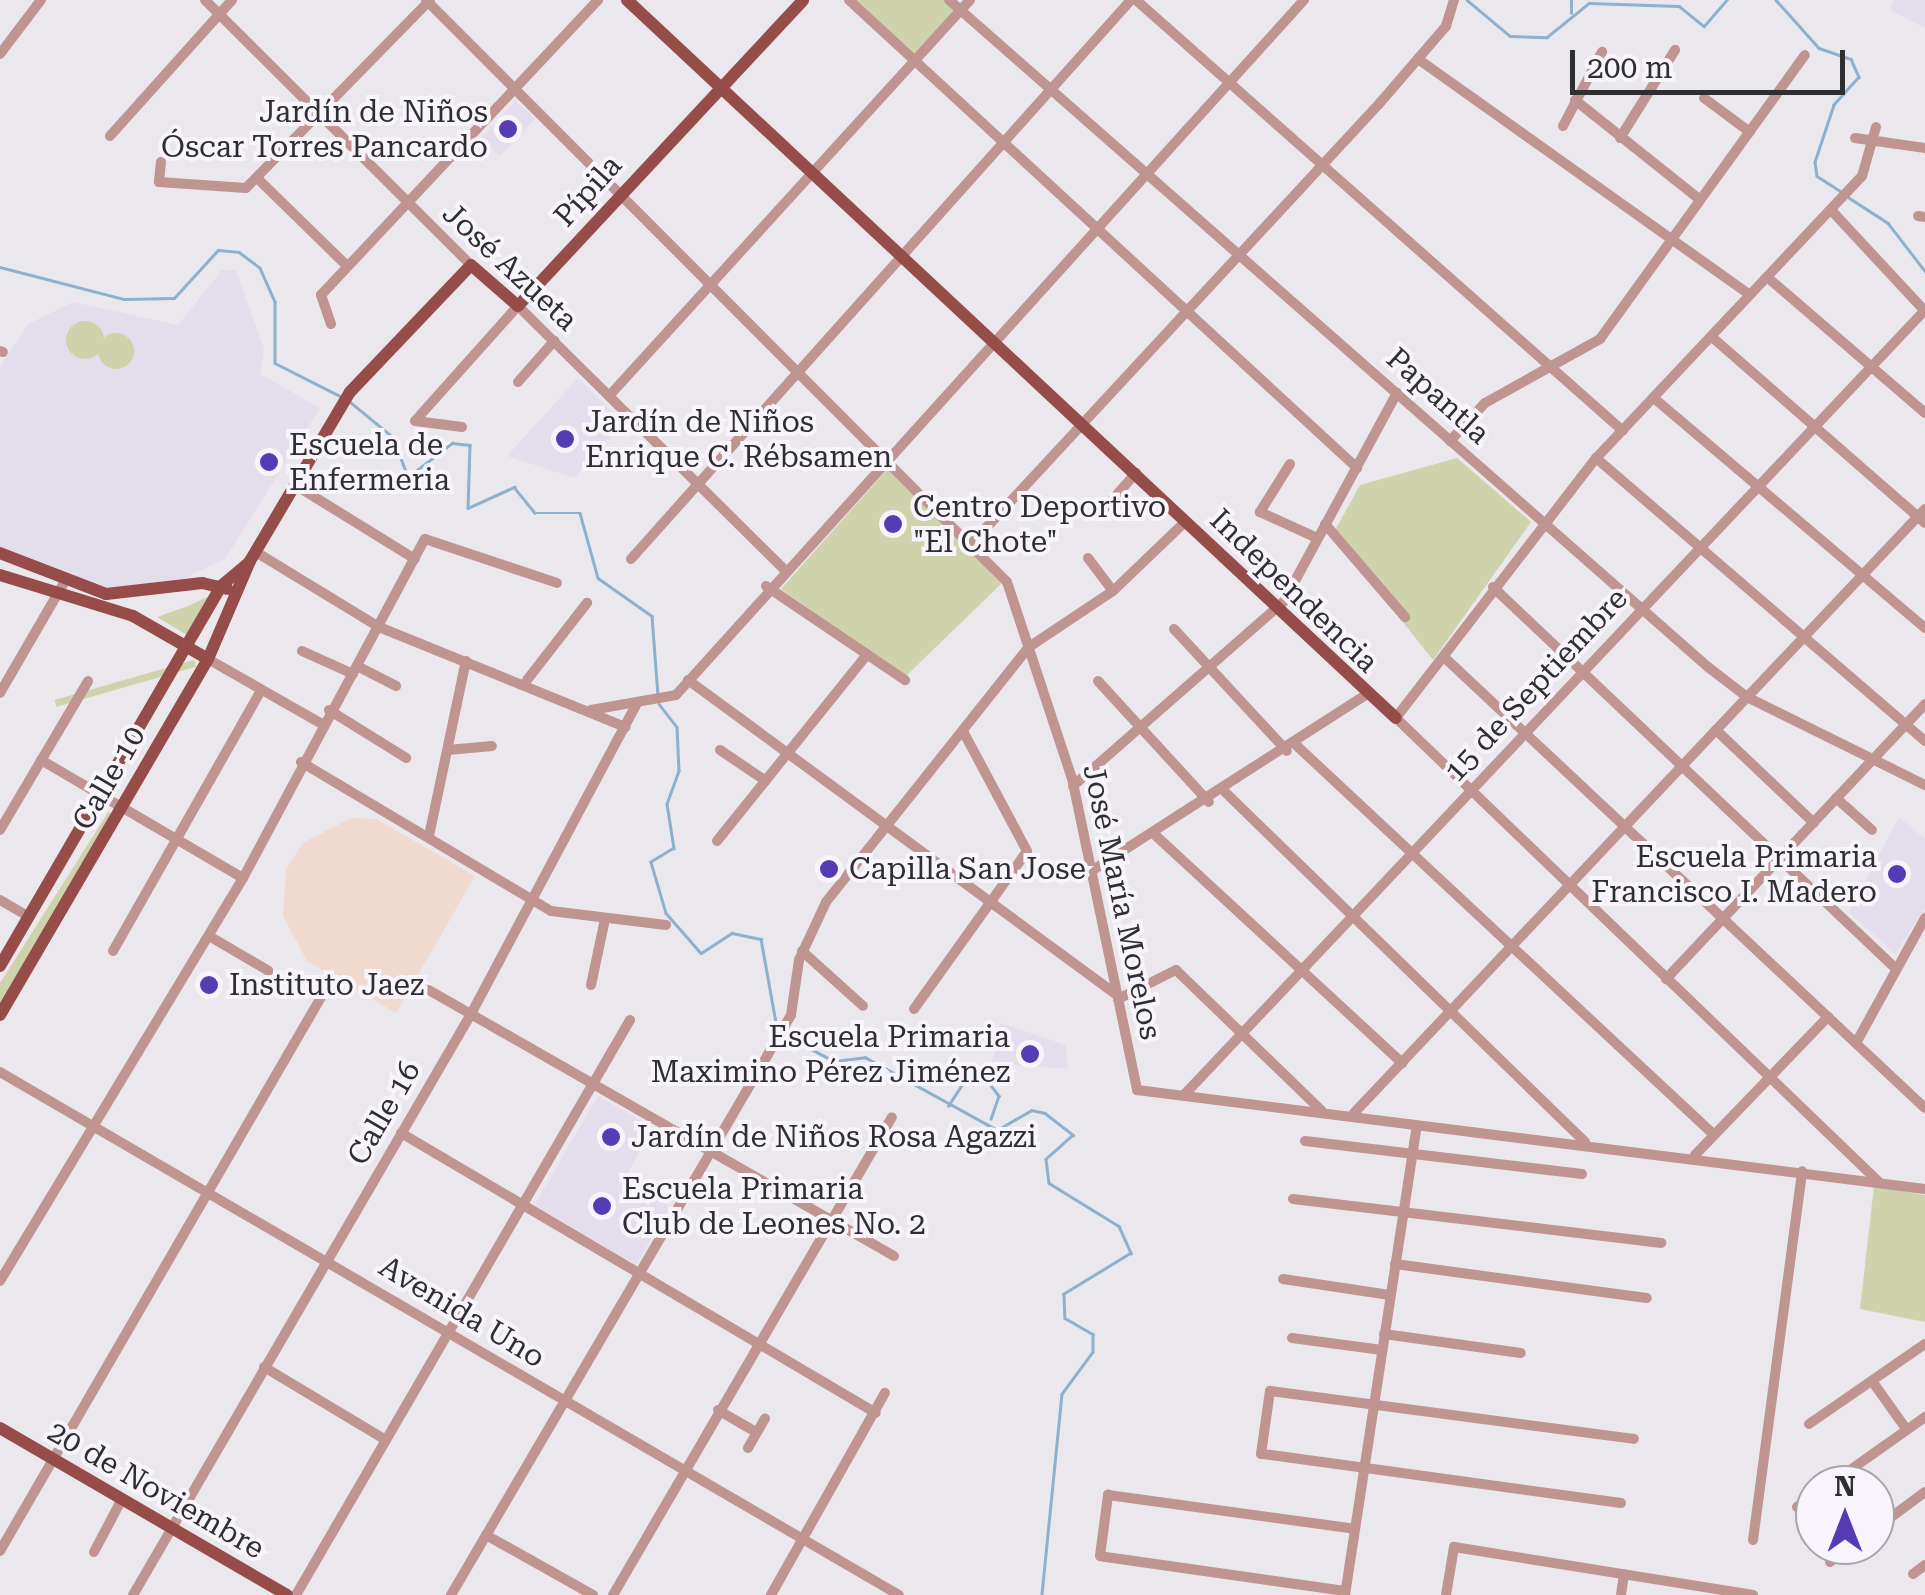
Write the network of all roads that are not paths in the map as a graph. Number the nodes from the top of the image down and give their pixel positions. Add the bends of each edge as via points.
1 (42, 0) edge
2 (205, 0) edge
3 (232, 0) edge
4 (598, 0) edge
5 (627, 0) edge
6 (803, 0) edge
7 (849, 0) edge
8 (949, 0) edge
9 (970, 0) edge
10 (1133, 0) edge
11 (1304, 0) edge
12 (1454, 0) edge
13 (428, 1) edge
14 (962, 10) junction
15 (219, 14) junction
16 (1675, 50) dead end
17 (1602, 52) dead end
18 (0, 54) edge
19 (1805, 55) dead end
20 (917, 60) junction
21 (1418, 60) junction
22 (1231, 79) junction
23 (720, 85) junction
24 (1052, 89) junction
25 (514, 90) junction
26 (1704, 98) dead end
27 (1575, 100) junction
28 (318, 120) junction
29 (1563, 126) dead end
30 (1876, 127) dead end
31 (1750, 132) junction
32 (110, 136) dead end
33 (1620, 138) junction
34 (1854, 138) dead end
35 (1873, 140) junction
36 (1004, 141) junction
37 (1925, 148) edge
38 (1327, 161) junction
39 (161, 162) dead end
40 (812, 171) junction
41 (1144, 172) junction
42 (258, 179) junction
43 (620, 192) junction
44 (1698, 199) junction
45 (406, 205) junction
46 (1830, 210) junction
47 (1092, 225) junction
48 (1672, 239) junction
49 (1238, 254) junction
50 (901, 258) junction
51 (470, 264) junction
52 (346, 265) junction
53 (1767, 277) junction
54 (708, 282) junction
55 (1750, 295) junction
56 (518, 306) junction
57 (1925, 311) edge
58 (1186, 312) junction
59 (331, 324) dead end
60 (1712, 338) junction
61 (990, 340) junction
62 (554, 341) junction
63 (1556, 366) junction
64 (1871, 368) junction
65 (799, 372) junction
66 (518, 382) dead end
67 (1397, 393) junction
68 (610, 396) junction
69 (1655, 399) junction
70 (1925, 412) edge
71 (1082, 425) junction
72 (462, 427) dead end
73 (1814, 428) junction
74 (1623, 430) junction
75 (1450, 440) junction
76 (887, 456) junction
77 (1596, 458) junction
78 (1290, 464) dead end
79 (1357, 468) junction
80 (1136, 473) junction
81 (694, 484) junction
82 (300, 488) junction
83 (1757, 488) junction
84 (1105, 508) dead end
85 (1923, 516) edge
86 (1186, 522) junction
87 (1544, 522) junction
88 (1325, 524) junction
89 (1317, 538) junction
90 (972, 542) junction
91 (1701, 548) junction
92 (0, 552) edge
93 (253, 557) junction
94 (1088, 558) dead end
95 (415, 559) junction
96 (631, 559) dead end
97 (784, 568) junction
98 (0, 575) edge
99 (1861, 577) junction
100 (65, 581) junction
101 (556, 583) dead end
102 (222, 586) junction
103 (766, 586) junction
104 (1493, 587) junction
105 (1113, 591) junction
106 (237, 595) junction
107 (56, 596) junction
108 (587, 604) dead end
109 (1278, 608) junction
110 (1644, 608) junction
111 (1405, 617) dead end
112 (379, 626) junction
113 (1174, 628) dead end
114 (1925, 628) edge
115 (1806, 635) junction
116 (188, 646) junction
117 (1029, 648) junction
118 (302, 651) dead end
119 (866, 656) junction
120 (1444, 657) junction
121 (208, 659) junction
122 (466, 661) junction
123 (1206, 664) junction
124 (355, 670) junction
125 (1584, 672) junction
126 (526, 680) junction
127 (688, 680) junction
128 (905, 680) dead end
129 (88, 681) dead end
130 (1098, 681) dead end
131 (396, 686) dead end
132 (261, 690) junction
133 (0, 693) edge
134 (1366, 695) junction
135 (1747, 697) junction
136 (638, 703) junction
137 (1925, 704) edge
138 (329, 710) junction
139 (592, 710) junction
140 (1396, 718) junction
141 (322, 724) junction
142 (1905, 724) junction
143 (1137, 726) junction
144 (624, 727) junction
145 (1716, 730) junction
146 (963, 731) junction
147 (1526, 733) junction
148 (1925, 741) edge
149 (492, 746) dead end
150 (1292, 748) junction
151 (448, 750) junction
152 (720, 750) dead end
153 (789, 750) junction
154 (1872, 757) junction
155 (406, 758) dead end
156 (41, 760) junction
157 (302, 762) junction
158 (1684, 764) junction
159 (766, 781) junction
160 (1925, 785) edge
161 (1073, 786) junction
162 (1225, 792) junction
163 (1470, 792) junction
164 (100, 794) junction
165 (1836, 798) junction
166 (1209, 802) junction
167 (121, 806) junction
168 (1814, 823) junction
169 (889, 826) junction
170 (1625, 826) junction
171 (0, 830) edge
172 (1872, 830) dead end
173 (1154, 834) junction
174 (429, 836) junction
175 (178, 839) junction
176 (717, 841) dead end
177 (1413, 852) junction
178 (1781, 856) junction
179 (1093, 870) junction
180 (243, 878) junction
181 (1568, 887) junction
182 (988, 899) junction
183 (0, 900) edge
184 (534, 901) junction
185 (1354, 914) junction
186 (30, 917) junction
187 (1723, 918) junction
188 (1925, 918) edge
189 (605, 919) junction
190 (666, 925) dead end
191 (209, 936) junction
192 (1920, 936) edge
193 (1514, 944) junction
194 (113, 951) dead end
195 (802, 951) junction
196 (0, 966) edge
197 (1894, 967) junction
198 (269, 972) dead end
199 (1299, 973) junction
200 (1666, 979) junction
201 (331, 980) dead end
202 (420, 985) dead end
203 (591, 985) dead end
204 (1118, 997) junction
205 (863, 1006) dead end
206 (914, 1009) dead end
207 (1452, 1009) junction
208 (0, 1014) edge
209 (471, 1014) junction
210 (1828, 1016) junction
211 (630, 1020) dead end
212 (1242, 1034) junction
213 (1856, 1043) junction
214 (1402, 1062) junction
215 (1769, 1071) junction
216 (0, 1072) edge
217 (590, 1082) junction
218 (1184, 1095) junction
219 (1925, 1108) edge
220 (1322, 1111) junction
221 (1354, 1113) junction
222 (892, 1117) dead end
223 (92, 1124) junction
224 (1416, 1129) dead end
225 (1711, 1132) junction
226 (400, 1133) junction
227 (1306, 1140) dead end
228 (1585, 1142) junction
229 (710, 1151) junction
230 (1412, 1154) junction
231 (1695, 1155) junction
232 (1802, 1171) junction
233 (1582, 1174) dead end
234 (1878, 1182) junction
235 (1925, 1189) edge
236 (209, 1194) junction
237 (1293, 1199) dead end
238 (518, 1205) junction
239 (1403, 1212) junction
240 (830, 1220) junction
241 (1661, 1243) dead end
242 (894, 1256) dead end
243 (326, 1261) junction
244 (1395, 1264) junction
245 (638, 1276) junction
246 (1283, 1279) dead end
247 (0, 1280) edge
248 (1390, 1295) junction
249 (1647, 1298) dead end
250 (447, 1332) junction
251 (1384, 1334) junction
252 (1292, 1338) dead end
253 (1925, 1344) edge
254 (754, 1347) junction
255 (1382, 1350) junction
256 (1521, 1353) dead end
257 (264, 1367) junction
258 (1872, 1381) junction
259 (885, 1393) dead end
260 (1374, 1401) junction
261 (563, 1402) junction
262 (718, 1410) junction
263 (876, 1412) junction
264 (1925, 1417) edge
265 (764, 1419) dead end
266 (1809, 1424) dead end
267 (0, 1428) edge
268 (1907, 1430) junction
269 (756, 1432) junction
270 (1634, 1438) dead end
271 (386, 1440) junction
272 (748, 1448) dead end
273 (54, 1460) junction
274 (1857, 1465) edge
275 (1364, 1468) junction
276 (685, 1469) junction
277 (1925, 1492) edge
278 (122, 1499) junction
279 (1621, 1503) dead end
280 (1895, 1514) edge
281 (173, 1529) junction
282 (1355, 1530) junction
283 (486, 1535) junction
284 (1753, 1540) dead end
285 (802, 1542) junction
286 (0, 1551) edge
287 (94, 1552) dead end
288 (1925, 1566) edge
289 (1624, 1574) junction
290 (1914, 1574) dead end
291 (1345, 1593) edge
292 (133, 1595) edge
293 (287, 1595) edge
294 (296, 1595) edge
295 (451, 1595) edge
296 (593, 1595) edge
297 (613, 1595) edge
298 (771, 1595) edge
299 (899, 1595) edge
300 (1446, 1595) edge
301 (1621, 1595) edge
302 (1753, 1595) edge

1 - 18 street
2 - 15 street, José Azueta
3 - 15 street
4 - 25 street
5 - 23 main road, Independencia
6 - 23 main road, Pípila
7 - 20 street
8 - 14 street, Papantla
9 - 14 street
10 - 22 street
10 - 24 street
11 - 22 street
12 - 21 street via 1446,26
13 - 25 street, José María Morelos
13 - 28 street
14 - 20 street
14 - 24 street, Papantla
15 - 28 street, José Azueta
15 - 32 street
16 - 33 street
17 - 27 street
19 - 31 street
20 - 36 street
20 - 40 street
21 - 38 street
21 - 48 street
22 - 38 street
22 - 41 street
23 - 40 main road, Independencia
23 - 43 main road, Pípila
24 - 36 street
24 - 41 street, Papantla
25 - 43 street, José María Morelos
25 - 45 street
26 - 31 street
27 - 29 street
27 - 33 street
28 - 42 street
28 - 45 street, José Azueta
30 - 35 street
31 - 44 street
33 - 44 street
34 - 35 street
35 - 37 street
35 - 46 street via 1850,188
36 - 47 street
36 - 50 street
38 - 49 street
38 - 63 street
39 - 42 street via 159,182 229,189
40 - 50 main road, Independencia
40 - 54 street
41 - 47 street
41 - 49 street, Papantla
42 - 52 street
43 - 54 street, José María Morelos
43 - 56 main road, Pípila
44 - 48 street
45 - 51 street, José Azueta
45 - 52 street
46 - 53 street
46 - 57 street
47 - 58 street
47 - 61 street
48 - 55 street
48 - 63 street via 1600,339
49 - 58 street
49 - 67 street, Papantla
50 - 61 main road, Independencia
50 - 65 street
51 - 56 main road, José Azueta
51 - 82 main road, Calle 10 via 350,392
52 - 59 street via 321,295
53 - 55 street
53 - 64 street
54 - 65 street, José María Morelos
54 - 68 street
55 - 60 street
56 - 62 street, José Azueta
56 - 72 street, Pípila via 415,421
57 - 64 street, 15 de Septiembre
58 - 71 street
58 - 79 street
60 - 69 street
60 - 73 street
61 - 71 main road, Independencia
61 - 76 street
62 - 66 street
62 - 68 street, José Azueta
63 - 74 street
63 - 75 street via 1485,403
64 - 70 street
64 - 73 street, 15 de Septiembre
65 - 76 street, José María Morelos
65 - 81 street
67 - 75 street, Papantla
67 - 79 street
68 - 81 street, José Azueta
69 - 74 street
69 - 83 street
71 - 80 main road, Independencia
71 - 90 street
73 - 83 street, 15 de Septiembre
73 - 85 street
74 - 77 street
75 - 87 street, Papantla
76 - 90 street, José María Morelos
76 - 97 street
77 - 87 street
77 - 91 street
78 - 89 street via 1260,512
79 - 88 street
80 - 84 street
80 - 86 main road, Independencia
81 - 96 street
81 - 97 street, José Azueta
82 - 93 main road, Calle 10
82 - 95 street
83 - 91 street, 15 de Septiembre
83 - 99 street
85 - 99 street
86 - 105 street
86 - 109 main road, Independencia
87 - 104 street
87 - 110 street, Papantla
88 - 89 street
88 - 111 street
89 - 109 street
90 - 117 street, José María Morelos via 1008,582
91 - 110 street, 15 de Septiembre
91 - 115 street
92 - 100 main road
93 - 102 main road, Calle 10
93 - 106 main road, Calle 10
93 - 112 street
94 - 105 street
95 - 101 street via 424,539
95 - 112 street
97 - 103 street
98 - 107 main road
99 - 114 street
99 - 115 street
100 - 102 main road via 132,597
100 - 107 street
102 - 106 main road
102 - 116 main road, Calle 10
103 - 119 street
103 - 127 street
104 - 120 street
104 - 125 street
105 - 117 street
106 - 121 main road, Calle 10
107 - 116 main road via 133,616
107 - 133 street
108 - 126 street
109 - 123 street
109 - 134 main road, Independencia
110 - 125 street, 15 de Septiembre
110 - 135 street, Papantla
112 - 122 street
112 - 124 street
113 - 123 street
115 - 135 street
115 - 142 street
116 - 121 main road
116 - 164 main road, Calle 10
117 - 146 street
117 - 161 street, José María Morelos
118 - 124 street
119 - 128 street
119 - 153 street
120 - 140 street
120 - 147 street
121 - 132 street
121 - 167 main road, Calle 10
122 - 126 street
122 - 151 street
123 - 143 street
123 - 150 street
124 - 131 street
124 - 138 street
125 - 147 street, 15 de Septiembre
125 - 158 street
126 - 139 street
127 - 136 street via 676,695
127 - 153 street
129 - 156 street
130 - 143 street
132 - 141 street
132 - 175 street
134 - 140 main road, Independencia
134 - 150 street
135 - 145 street
135 - 154 street, Papantla
136 - 139 street
136 - 144 street, Calle 16
137 - 142 street
138 - 141 street
138 - 155 street
139 - 144 street
140 - 163 street, Independencia
141 - 157 street
142 - 148 street
142 - 154 street
143 - 161 street
143 - 166 street
144 - 184 street, Calle 16
145 - 158 street
145 - 168 street
146 - 169 street
146 - 182 street via 1027,851
147 - 163 street, 15 de Septiembre
147 - 170 street
149 - 151 street
150 - 162 street
150 - 177 street
151 - 174 street
152 - 159 street
153 - 159 street
153 - 169 street
154 - 160 street, Papantla
154 - 165 street
156 - 164 street
156 - 171 street
157 - 174 street
157 - 180 street
158 - 170 street
158 - 178 street
159 - 176 street
161 - 179 street, José María Morelos
162 - 166 street
162 - 185 street
163 - 177 street, 15 de Septiembre
163 - 181 street, Independencia
164 - 167 street
164 - 186 main road, Calle 10
165 - 168 street
165 - 172 street
166 - 173 street
167 - 175 street
167 - 208 main road, Calle 10
168 - 178 street
169 - 182 street
169 - 195 street via 826,902
170 - 181 street
170 - 187 street
173 - 179 street
173 - 199 street
174 - 184 street
175 - 180 street
175 - 194 street
177 - 185 street, 15 de Septiembre
177 - 193 street
178 - 187 street
178 - 197 street
179 - 204 street, José María Morelos
180 - 191 street
181 - 193 street
181 - 200 street, Independencia
182 - 204 street
182 - 206 street
183 - 186 street
184 - 189 street
184 - 209 street, Calle 16
185 - 199 street, 15 de Septiembre
185 - 207 street
186 - 196 main road, Calle 10
187 - 200 street
187 - 210 street
188 - 192 street
189 - 190 street
189 - 203 street
191 - 198 street
191 - 223 street
192 - 197 street
193 - 207 street
193 - 225 street
195 - 205 street
195 - 229 street via 791,1015
197 - 213 street
199 - 212 street, 15 de Septiembre
199 - 214 street
200 - 215 street, Independencia
201 - 236 street
202 - 209 street
204 - 212 street via 1176,970
204 - 218 street, José María Morelos via 1138,1090
207 - 214 street
207 - 228 street
209 - 217 street
209 - 226 street, Calle 16
210 - 213 street
210 - 215 street
211 - 217 street
212 - 218 street, 15 de Septiembre
212 - 220 street
213 - 219 street
214 - 221 street
215 - 225 street
215 - 234 street, Independencia
216 - 223 street, Avenida Uno
217 - 229 street
217 - 238 street
218 - 220 street, José María Morelos
220 - 221 street, José María Morelos
221 - 228 street, José María Morelos
222 - 240 street
223 - 236 street, Avenida Uno
223 - 247 street
224 - 230 street
225 - 231 street
226 - 238 street
226 - 243 street, Calle 16
227 - 230 street
228 - 231 street, José María Morelos
229 - 240 street
229 - 245 street
230 - 233 street
230 - 239 street
231 - 232 street, José María Morelos
232 - 234 street, José María Morelos
232 - 284 street
234 - 235 street, José María Morelos
236 - 243 street, Avenida Uno
236 - 273 street
237 - 239 street
238 - 245 street
238 - 250 street
239 - 241 street
239 - 244 street
240 - 242 street
240 - 254 street
243 - 250 street, Avenida Uno
243 - 257 street, Calle 16
244 - 248 street
244 - 249 street
245 - 254 street
245 - 261 street
246 - 248 street
248 - 251 street
250 - 261 street, Avenida Uno
250 - 271 street
251 - 255 street
251 - 256 street
252 - 255 street
253 - 258 street
254 - 262 street
254 - 263 street
255 - 260 street
257 - 271 street
257 - 281 street, Calle 16
258 - 266 street
258 - 268 street
259 - 263 street
260 - 270 street
260 - 275 street
260 - 275 street via 1270,1391 1261,1454
261 - 276 street, Avenida Uno
261 - 283 street
262 - 269 street
262 - 276 street
263 - 285 street
264 - 268 street
265 - 269 street
267 - 273 main road, 20 de Noviembre
268 - 274 street
269 - 272 street
271 - 294 street
273 - 278 main road, 20 de Noviembre
273 - 286 street
275 - 279 street
275 - 282 street
276 - 285 street, Avenida Uno
276 - 297 street
277 - 280 street
278 - 281 main road, 20 de Noviembre
278 - 287 street
281 - 292 street, Calle 16
281 - 293 main road, 20 de Noviembre
282 - 291 street
282 - 291 street via 1108,1494 1100,1556
283 - 295 street
283 - 296 street
285 - 298 street
285 - 299 street, Avenida Uno
288 - 290 street
289 - 300 street via 1454,1547
289 - 301 street
289 - 302 street

